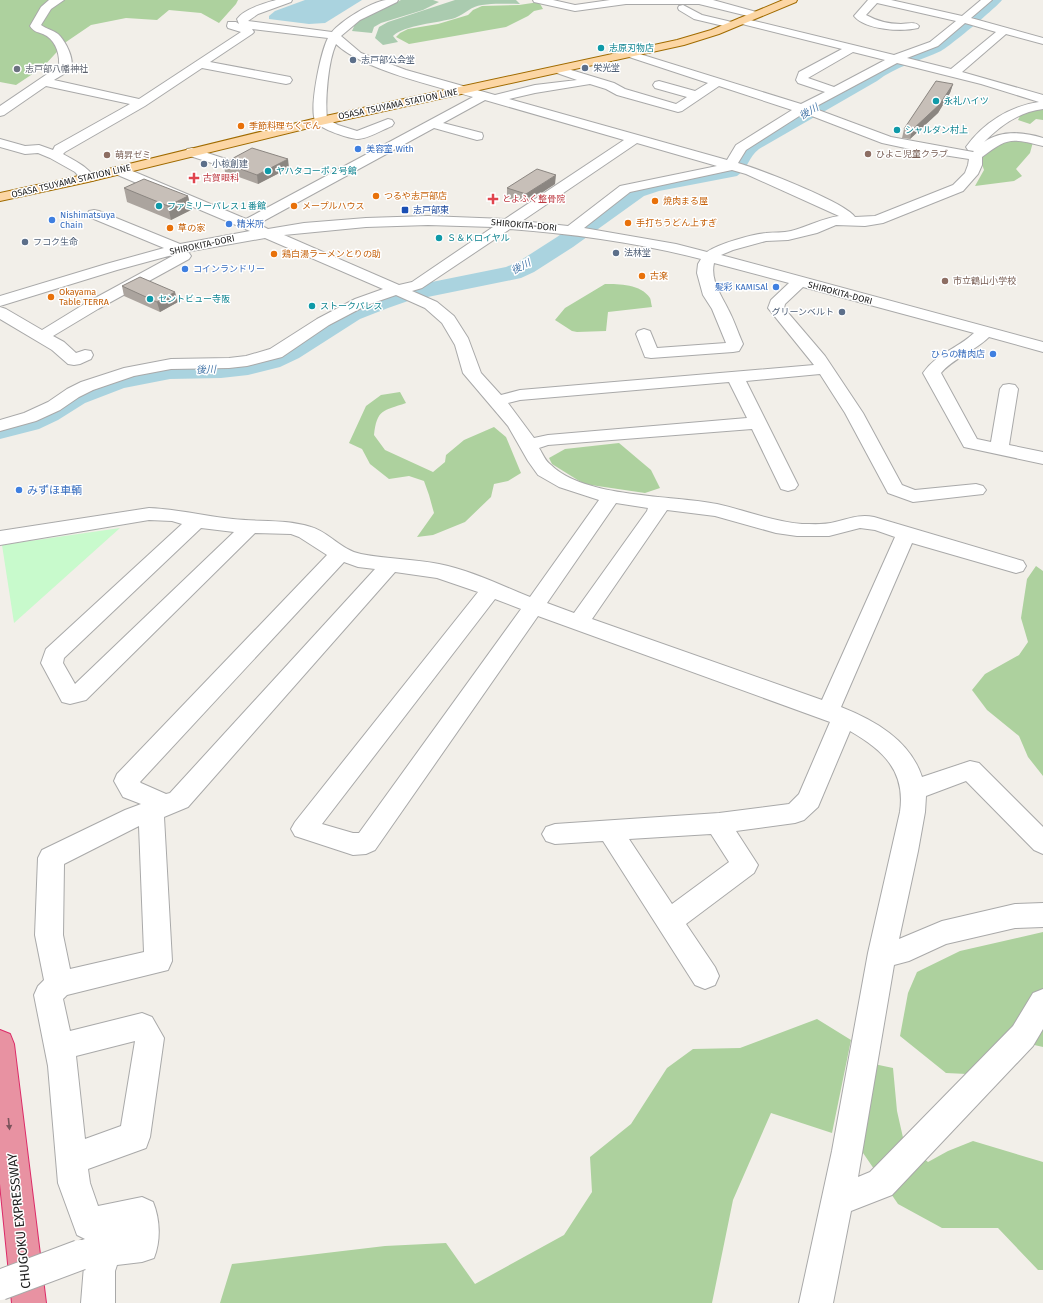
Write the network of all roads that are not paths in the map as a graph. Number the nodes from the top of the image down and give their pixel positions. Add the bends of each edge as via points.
1 (59, 0) edge
2 (287, 0) edge
3 (392, 0) edge
4 (538, 0) edge
5 (792, 0) edge
6 (875, 0) edge
7 (987, 0) edge
8 (699, 1) junction
9 (254, 12) junction
10 (756, 15) junction
11 (979, 16) junction
12 (737, 23) junction
13 (914, 26) dead end
14 (1004, 30) junction
15 (335, 36) junction
16 (1043, 41) edge
17 (852, 48) junction
18 (630, 54) junction
19 (900, 60) junction
20 (199, 64) junction
21 (558, 70) junction
22 (953, 73) junction
23 (286, 80) dead end
24 (590, 80) junction
25 (46, 82) junction
26 (717, 82) junction
27 (659, 85) dead end
28 (462, 90) junction
29 (834, 91) junction
30 (697, 96) junction
31 (488, 98) junction
32 (1043, 99) edge
33 (141, 103) junction
34 (1043, 105) edge
35 (808, 111) junction
36 (0, 112) edge
37 (321, 121) junction
38 (388, 123) dead end
39 (434, 124) junction
40 (477, 136) dead end
41 (634, 138) junction
42 (1043, 142) edge
43 (0, 143) edge
44 (192, 152) junction
45 (55, 155) junction
46 (972, 155) junction
47 (224, 163) edge
48 (735, 166) junction
49 (118, 170) junction
50 (88, 178) junction
51 (0, 197) edge
52 (94, 214) dead end
53 (850, 220) junction
54 (510, 223) junction
55 (246, 225) junction
56 (573, 229) junction
57 (263, 233) junction
58 (182, 249) junction
59 (710, 257) junction
60 (800, 282) junction
61 (404, 293) junction
62 (0, 301) edge
63 (0, 312) edge
64 (985, 332) junction
65 (644, 334) dead end
66 (41, 337) junction
67 (1043, 347) edge
68 (85, 355) dead end
69 (824, 369) junction
70 (735, 376) junction
71 (1009, 389) dead end
72 (496, 401) junction
73 (757, 423) junction
74 (0, 426) edge
75 (528, 444) junction
76 (999, 449) junction
77 (1043, 458) edge
78 (788, 485) dead end
79 (976, 490) dead end
80 (610, 496) junction
81 (660, 503) junction
82 (197, 521) junction
83 (249, 527) junction
84 (906, 534) junction
85 (0, 538) edge
86 (340, 554) junction
87 (388, 563) junction
88 (1016, 566) dead end
89 (491, 590) junction
90 (535, 607) junction
91 (579, 622) junction
92 (836, 714) junction
93 (913, 788) junction
94 (158, 809) junction
95 (719, 823) junction
96 (613, 830) junction
97 (555, 834) dead end
98 (1043, 843) edge
99 (1043, 914) edge
100 (670, 921) junction
101 (882, 955) junction
102 (705, 976) dead end
103 (59, 984) junction
104 (1043, 1002) edge
105 (0, 1044) edge
106 (59, 1047) junction
107 (72, 1159) junction
108 (837, 1201) junction
109 (92, 1253) junction
110 (0, 1285) edge
111 (29, 1303) edge
112 (98, 1303) edge
113 (816, 1303) edge

1 - 25 street via 51,2 35,26 50,33 64,50 65,67
2 - 9 street
3 - 15 street via 354,19
4 - 8 street via 575,8 626,1
5 - 10 main road, OSASA TSUYAMA STATION LINE
6 - 11 street
6 - 13 street via 859,16 873,23 903,29
7 - 11 street
8 - 10 street
8 - 12 street via 683,8 703,18
9 - 15 street via 242,18 243,23
9 - 20 street via 245,13 233,21 232,26 248,32
10 - 12 main road, OSASA TSUYAMA STATION LINE
11 - 14 street
11 - 19 street via 934,44
12 - 17 street
12 - 18 main road, OSASA TSUYAMA STATION LINE via 680,43
14 - 16 street
14 - 22 street
15 - 28 street via 357,55
15 - 37 street via 329,47 321,90
17 - 19 street
17 - 29 street via 803,75 802,80
18 - 21 main road, OSASA TSUYAMA STATION LINE
18 - 26 street
19 - 22 street
19 - 29 street
20 - 23 street
20 - 33 street
21 - 24 street
21 - 28 main road, OSASA TSUYAMA STATION LINE
22 - 32 street
24 - 30 street via 621,92 678,108
24 - 31 street
25 - 33 street
25 - 36 street
26 - 30 street
26 - 35 street
27 - 30 street
28 - 31 street
28 - 37 main road, OSASA TSUYAMA STATION LINE
29 - 35 street
31 - 39 street
31 - 41 street
33 - 45 street via 60,149
34 - 46 street via 1031,106 1006,116 991,127
35 - 46 street via 887,140
35 - 48 street via 741,148
37 - 38 street via 358,135
37 - 44 main road, OSASA TSUYAMA STATION LINE
39 - 40 street
39 - 55 street
41 - 48 street
41 - 54 street
42 - 46 street via 1021,137 1007,138 994,142
43 - 45 street via 25,150 39,149
44 - 47 street
44 - 49 main road, OSASA TSUYAMA STATION LINE
45 - 50 street
46 - 53 street via 976,161 974,170 958,188 878,220
48 - 53 street via 827,204 846,214
48 - 56 street via 625,190
49 - 50 main road, OSASA TSUYAMA STATION LINE
49 - 55 street
50 - 51 main road, OSASA TSUYAMA STATION LINE
52 - 58 street
53 - 59 street via 833,221 788,236 765,238 728,247
54 - 56 street, SHIROKITA-DORI
54 - 57 street, SHIROKITA-DORI via 422,220 328,224
54 - 61 street
55 - 57 street
56 - 59 street, SHIROKITA-DORI
57 - 58 street, SHIROKITA-DORI
57 - 61 street
58 - 62 street, SHIROKITA-DORI
58 - 66 street via 184,257
59 - 60 street, SHIROKITA-DORI
59 - 65 street via 705,273 710,296 720,309 735,344 733,347 651,353
60 - 64 street, SHIROKITA-DORI
60 - 69 street via 777,303 776,308
61 - 72 street via 442,312 451,321 459,334 478,382
61 - 74 street via 375,296 349,308 276,353 247,361 171,364 130,372 87,386 54,406
63 - 66 street
64 - 67 street, SHIROKITA-DORI
64 - 76 street via 973,343 939,364 932,373 970,444
66 - 68 street via 58,346 74,360
69 - 70 street
69 - 79 street via 854,414 895,489 913,496
70 - 72 street via 520,395
70 - 73 street
71 - 76 street
72 - 75 street
73 - 75 street via 548,440
73 - 78 street
75 - 80 street via 547,472 558,479 579,489
76 - 77 street
80 - 81 street
80 - 90 street
81 - 84 street via 726,512 796,530 820,531 861,522 874,523
81 - 91 street via 657,512
82 - 83 street
82 - 83 street via 54,655 52,663 70,696 78,694 245,534
82 - 85 street via 172,515 148,514
83 - 86 street via 292,528 306,532
84 - 88 street
84 - 92 street
86 - 87 street via 358,560
86 - 94 street via 126,781 132,790 155,799
87 - 89 street via 439,571
87 - 94 street via 385,571 180,800
89 - 90 street
89 - 90 street via 304,829 352,844 366,843
90 - 91 street
91 - 92 street
92 - 93 street via 867,729 890,747 903,762
92 - 95 street via 809,800 795,813
93 - 98 street via 920,788 970,770
93 - 101 street via 906,848
94 - 103 street via 134,817 50,858 49,935
94 - 103 street via 158,961
95 - 96 street
95 - 100 street via 745,865
96 - 97 street
96 - 100 street via 615,840
99 - 101 street via 1015,916 942,933 899,952
100 - 102 street
101 - 108 street
103 - 106 street via 48,995
104 - 108 street via 1023,1036 881,1184
105 -> 111 highway, CHUGOKU EXPRESSWAY
106 - 107 street
106 - 107 street via 142,1026 150,1038 135,1137
107 - 109 street via 74,1183 88,1224 142,1213 142,1246
108 - 113 street
109 - 110 street, bridge
109 - 112 street via 99,1271

